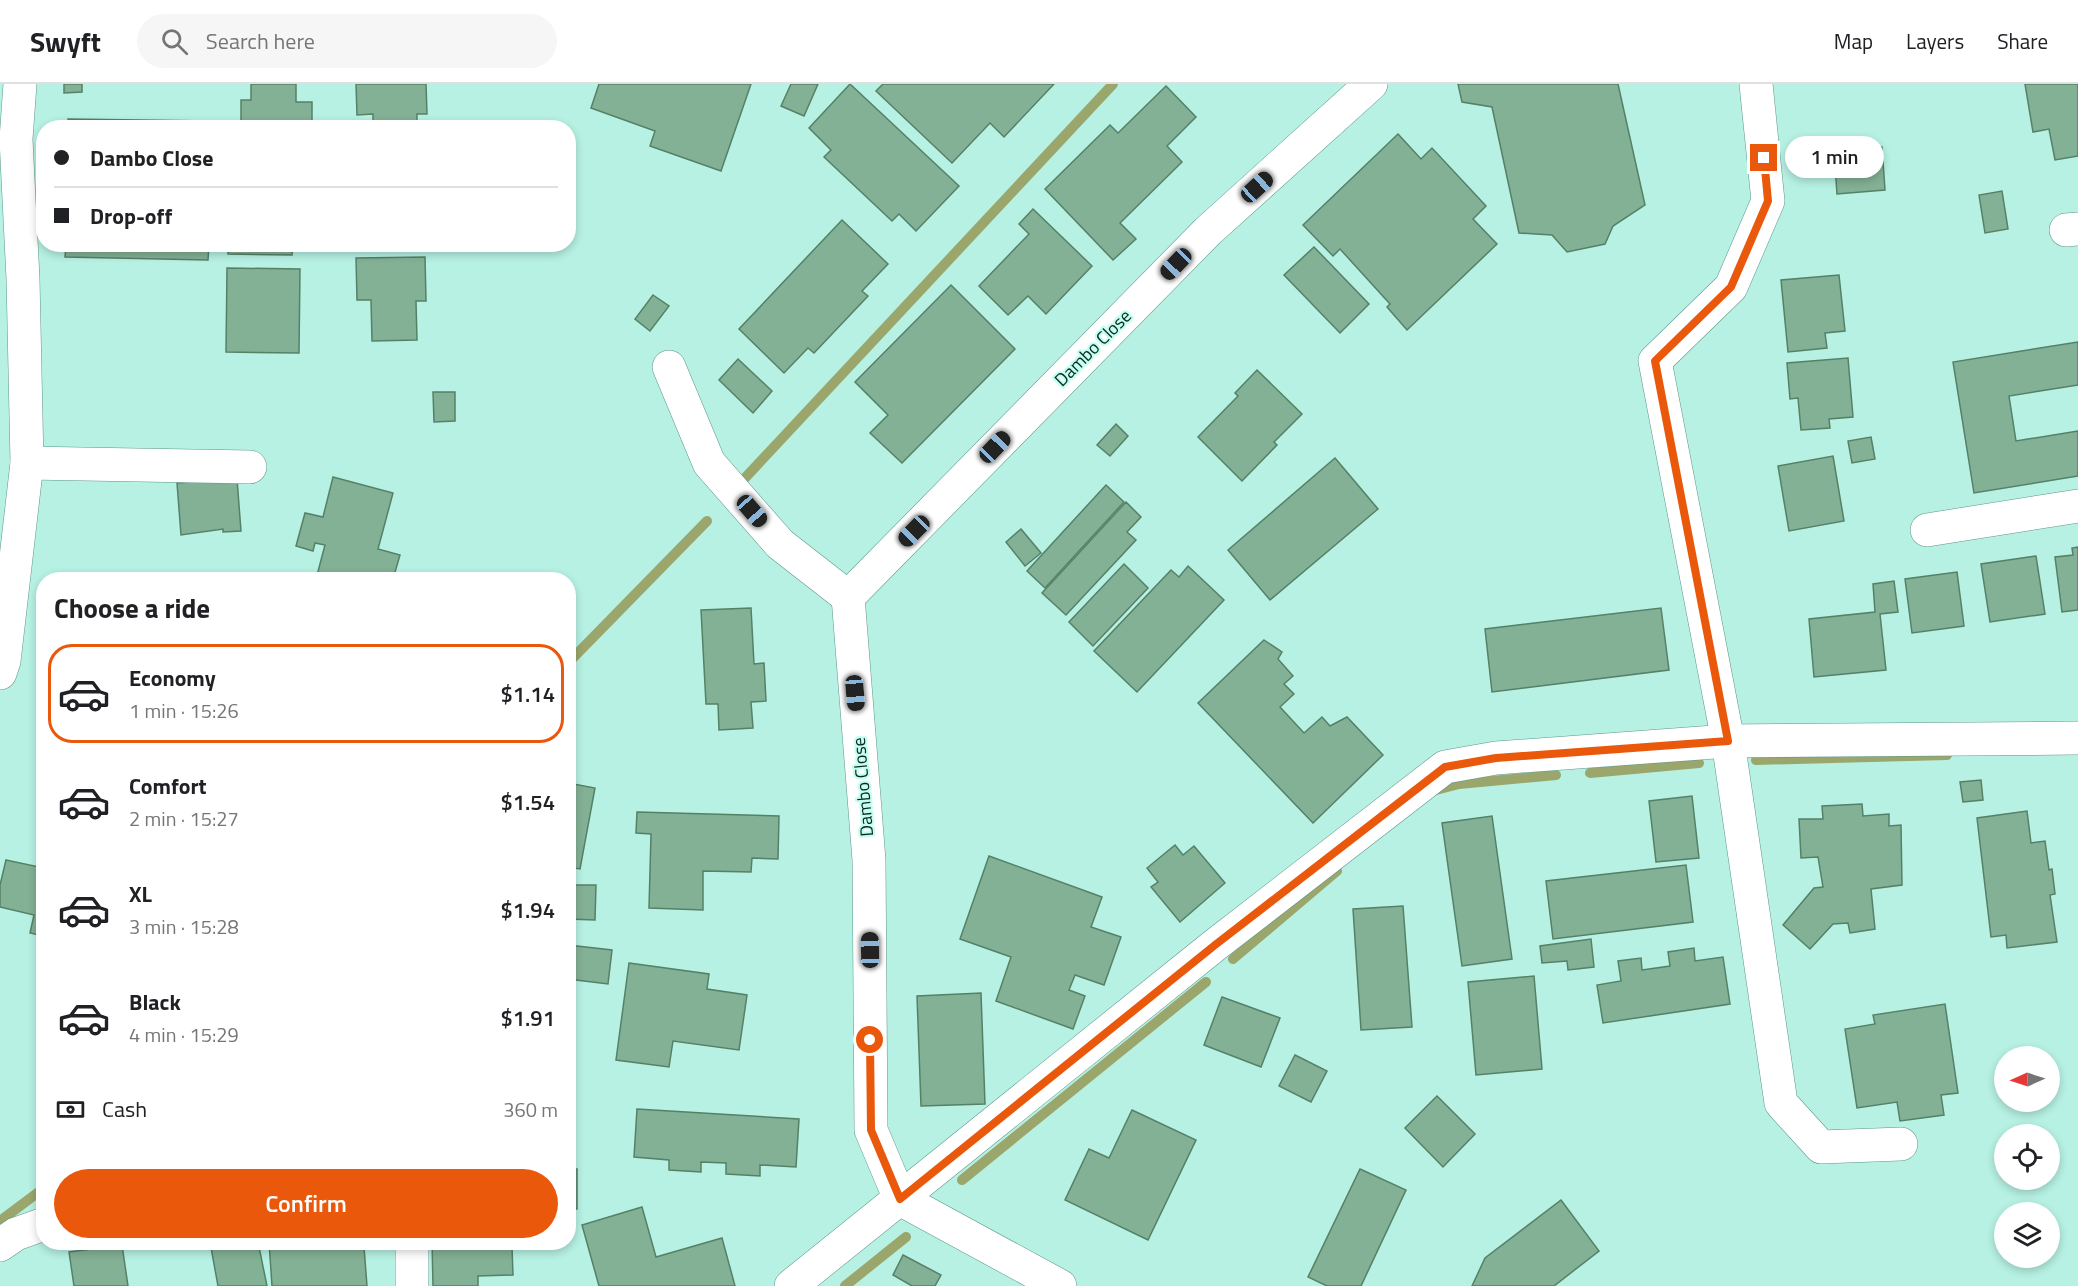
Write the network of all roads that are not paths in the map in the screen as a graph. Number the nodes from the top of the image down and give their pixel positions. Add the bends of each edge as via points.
1 (20, 84) edge
2 (1371, 84) edge
3 (1756, 84) edge
4 (669, 367) dead end
5 (27, 463) junction
6 (250, 467) dead end
7 (2078, 506) edge
8 (1927, 530) dead end
9 (848, 597) junction
10 (0, 673) edge
11 (2078, 738) edge
12 (1728, 741) junction
13 (1901, 1144) dead end
14 (900, 1199) junction
15 (36, 1227) edge
16 (0, 1245) edge
17 (412, 1250) edge
18 (412, 1286) edge
19 (791, 1286) edge
20 (1060, 1286) edge

1 - 5 street via 16,139
2 - 9 street, Dambo Close via 1208,231
3 - 12 street via 1768,201 1731,287 1655,361
4 - 9 street via 708,463 780,544
5 - 6 street
5 - 10 street
7 - 8 street
9 - 14 street, Dambo Close via 869,860 871,1130
11 - 12 street
12 - 13 street via 1781,1103 1821,1147
12 - 14 street via 1496,758 1445,767 1215,945
14 - 19 street
14 - 20 street
15 - 16 street
17 - 18 street

